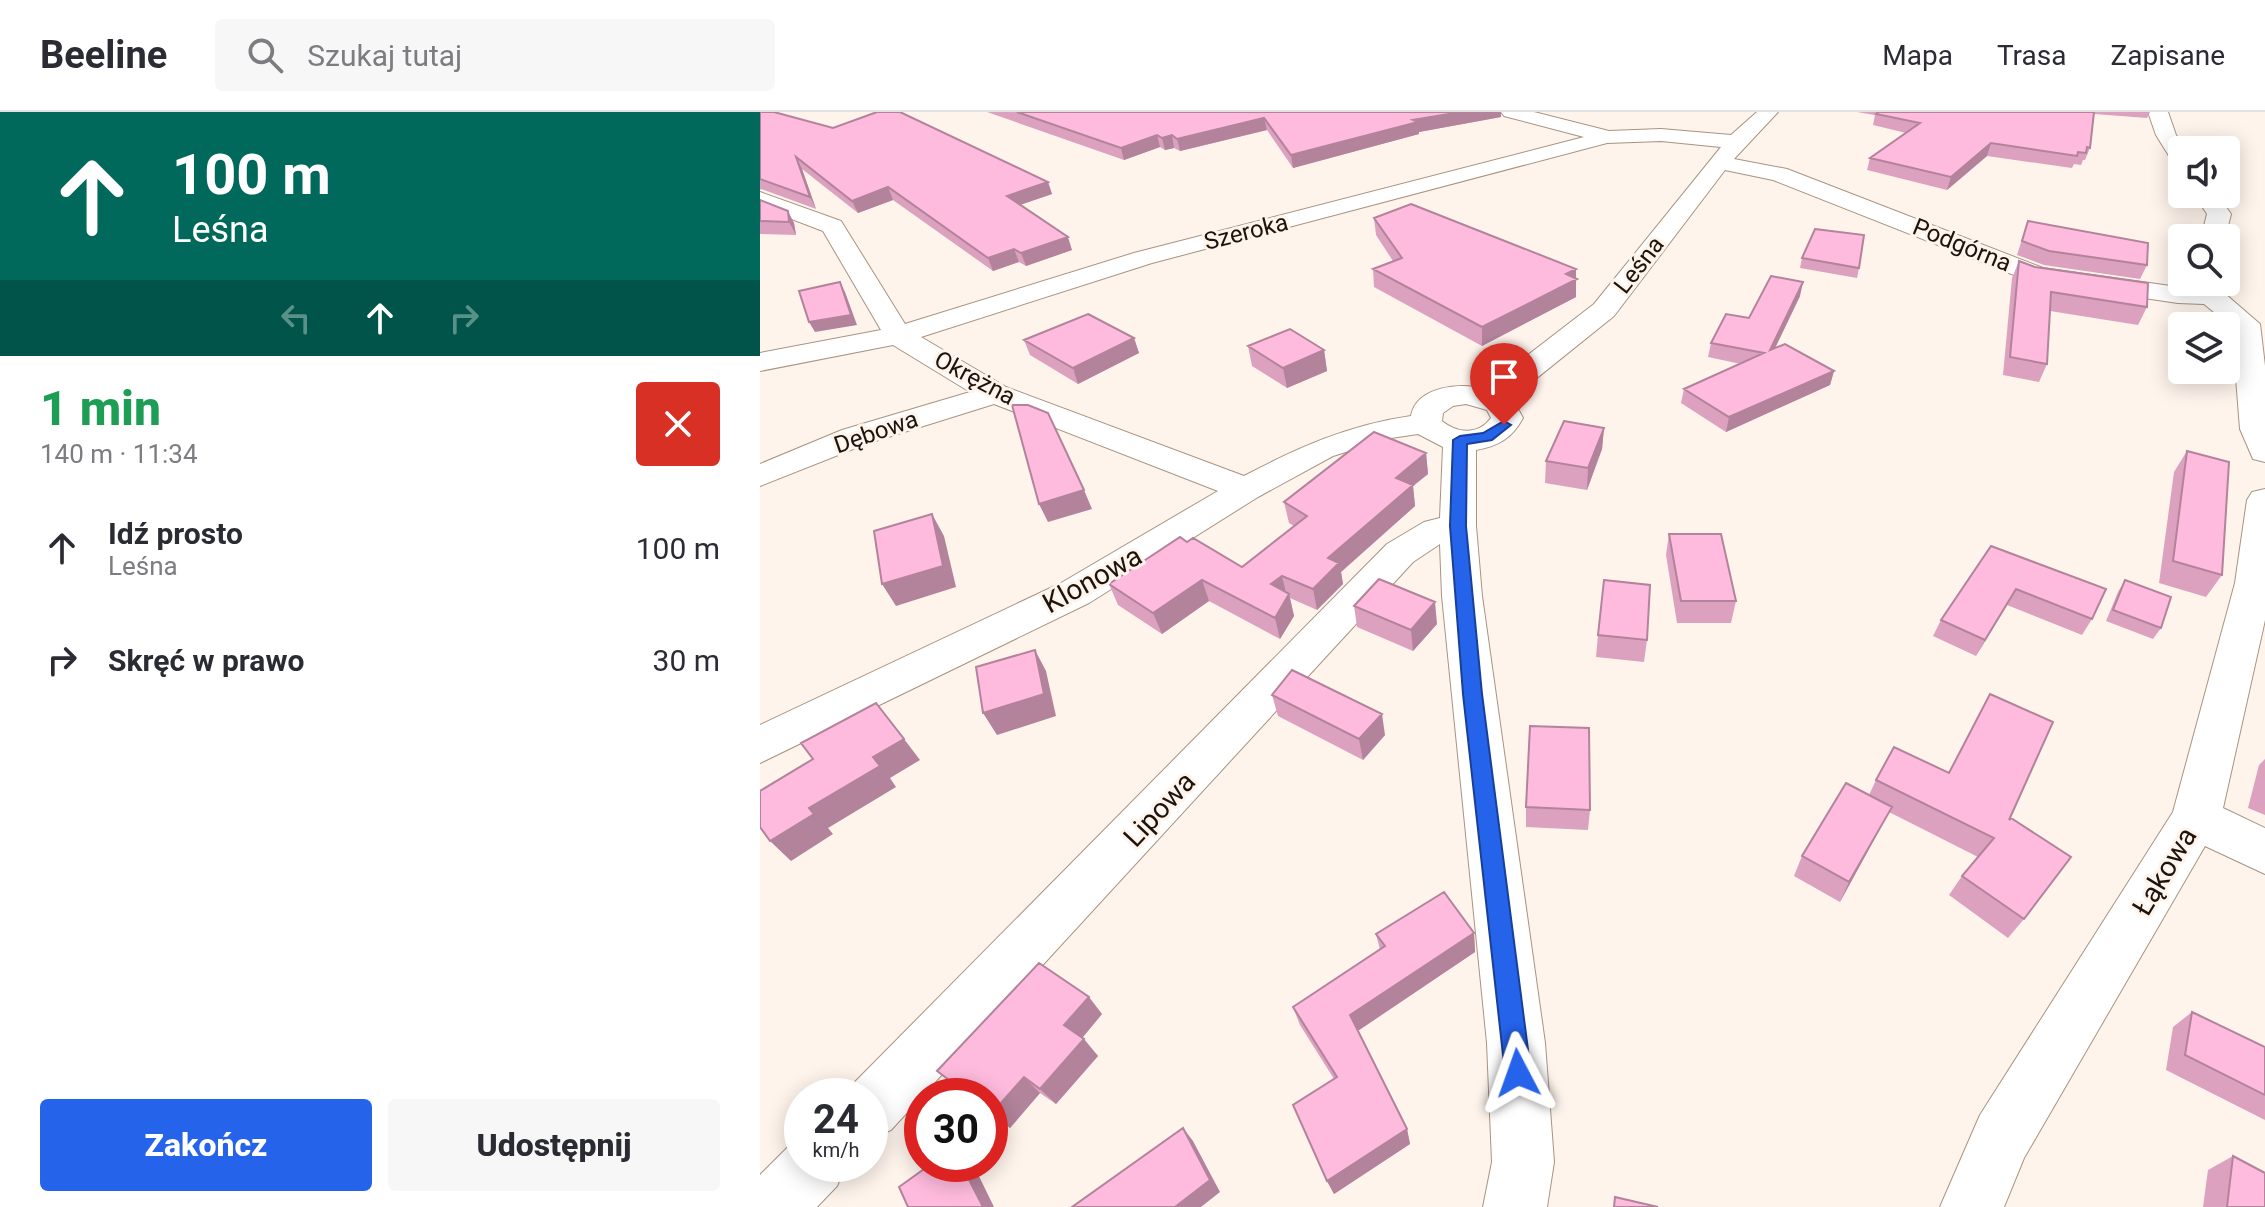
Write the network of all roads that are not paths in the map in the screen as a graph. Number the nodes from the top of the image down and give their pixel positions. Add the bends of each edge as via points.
1 (1511, 112) edge
2 (1768, 112) edge
3 (2158, 112) edge
4 (1607, 137) junction
5 (2168, 138) edge
6 (1736, 142) junction
7 (1720, 163) junction
8 (760, 199) edge
9 (2168, 294) edge
10 (2216, 296) edge
11 (898, 335) junction
12 (760, 362) edge
13 (995, 394) junction
14 (1491, 399) junction
15 (1426, 423) junction
16 (1460, 440) junction
17 (2265, 452) edge
18 (760, 476) edge
19 (1246, 489) junction
20 (2265, 500) edge
21 (1458, 526) junction
22 (760, 745) edge
23 (2196, 818) junction
24 (2265, 852) edge
25 (888, 1090) edge
26 (797, 1182) edge
27 (773, 1207) edge
28 (1515, 1207) edge
29 (1972, 1207) edge

1 - 4 street
2 - 6 street, Leśna
3 - 5 street
4 - 6 street, Szeroka via 1661,135
4 - 11 street, Szeroka via 1143,258
6 - 7 street, Leśna
7 - 9 street, Podgórna via 1779,174 2038,275
7 - 14 street, Leśna via 1604,310
8 - 11 street, Okrężna via 832,226
10 - 17 street via 2246,324 2256,429
11 - 12 street, Szeroka
11 - 13 street, Okrężna
13 - 18 street, Dębowa via 854,437
13 - 19 street, Okrężna
14 - 15 street via 1468,394 1444,398 1428,409
14 - 16 street via 1505,410 1504,425 1487,437
15 - 16 street via 1438,435
15 - 19 street, Klonowa via 1321,449
16 - 21 street
19 - 22 street, Klonowa via 1075,593
20 - 23 street, Łąkowa via 2254,583
21 - 25 street, Lipowa via 1437,530 1400,553
21 - 28 street via 1471,680 1516,1043 1523,1162
23 - 24 street
23 - 29 street, Łąkowa via 2002,1137
26 - 27 street

